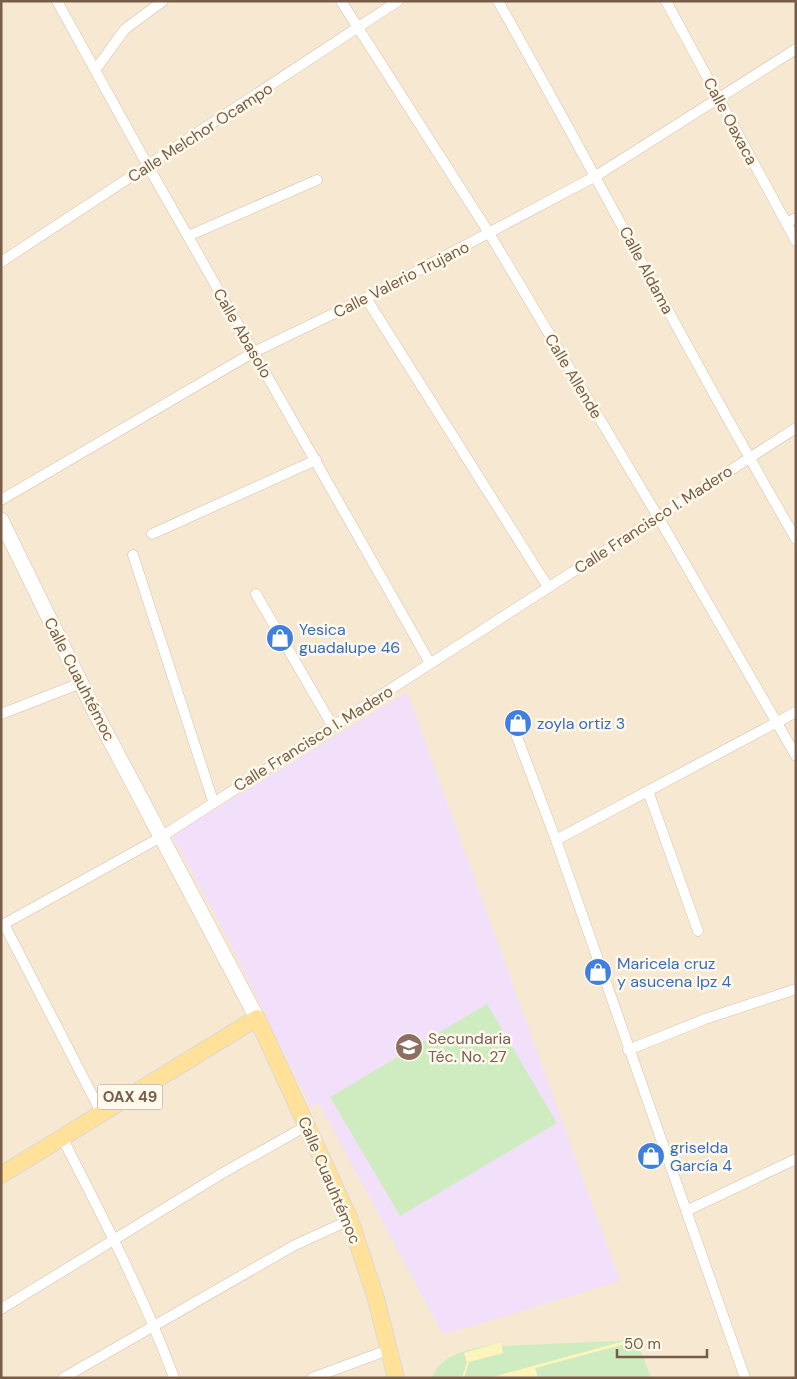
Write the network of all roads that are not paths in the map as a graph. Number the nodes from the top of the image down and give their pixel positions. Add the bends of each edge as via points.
1 (57, 1) edge
2 (163, 1) edge
3 (341, 1) edge
4 (398, 1) edge
5 (498, 1) edge
6 (666, 1) edge
7 (358, 27) junction
8 (796, 49) edge
9 (96, 69) junction
10 (719, 98) junction
11 (148, 166) junction
12 (596, 176) junction
13 (317, 180) dead end
14 (796, 218) edge
15 (786, 223) junction
16 (489, 233) junction
17 (188, 236) junction
18 (796, 241) edge
19 (3, 257) edge
20 (366, 298) junction
21 (254, 352) junction
22 (796, 428) edge
23 (748, 457) junction
24 (316, 460) junction
25 (1, 500) edge
26 (657, 515) junction
27 (1, 520) edge
28 (152, 534) dead end
29 (796, 539) edge
30 (133, 555) dead end
31 (548, 586) junction
32 (256, 594) dead end
33 (430, 663) junction
34 (81, 683) junction
35 (796, 712) edge
36 (1, 714) edge
37 (511, 721) dead end
38 (776, 723) junction
39 (332, 725) junction
40 (796, 756) edge
41 (648, 791) junction
42 (213, 801) junction
43 (161, 837) junction
44 (556, 840) junction
45 (698, 930) dead end
46 (796, 989) edge
47 (257, 1018) junction
48 (628, 1050) junction
49 (102, 1114) junction
50 (308, 1126) junction
51 (63, 1139) junction
52 (796, 1159) edge
53 (1, 1174) edge
54 (686, 1211) junction
55 (350, 1220) junction
56 (114, 1241) junction
57 (1, 1308) edge
58 (154, 1328) junction
59 (388, 1350) junction
60 (63, 1378) edge
61 (174, 1378) edge
62 (312, 1378) edge
63 (396, 1378) edge
64 (745, 1378) edge

1 - 9 street, Calle Abasolo
2 - 9 street via 125,29
3 - 7 street, Calle Allende
4 - 7 street, Calle Melchor Ocampo
5 - 12 street, Calle Aldama
6 - 10 street, Calle Oaxaca
7 - 11 street, Calle Melchor Ocampo
7 - 16 street, Calle Allende
8 - 10 street, Calle Valerio Trujano
9 - 11 street, Calle Abasolo
10 - 12 street, Calle Valerio Trujano
10 - 15 street, Calle Oaxaca
11 - 17 street, Calle Abasolo
11 - 19 street, Calle Melchor Ocampo
12 - 16 street, Calle Valerio Trujano
12 - 23 street, Calle Aldama
13 - 17 street
14 - 15 street
15 - 18 street, Calle Oaxaca
16 - 20 street, Calle Valerio Trujano
16 - 26 street, Calle Allende
17 - 21 street, Calle Abasolo
20 - 21 street, Calle Valerio Trujano
20 - 31 street
21 - 24 street, Calle Abasolo
21 - 25 street, Calle Valerio Trujano
22 - 23 street, Calle Francisco I. Madero
23 - 26 street, Calle Francisco I. Madero
23 - 29 street, Calle Aldama
24 - 28 street
24 - 33 street, Calle Abasolo
26 - 31 street, Calle Francisco I. Madero
26 - 38 street, Calle Allende
27 - 34 street, Calle Cuauhtémoc
30 - 42 street
31 - 33 street, Calle Francisco I. Madero
32 - 39 street
33 - 39 street, Calle Francisco I. Madero
34 - 36 street
34 - 43 street, Calle Cuauhtémoc
35 - 38 street
37 - 44 street
38 - 40 street, Calle Allende
38 - 41 street
39 - 42 street, Calle Francisco I. Madero
41 - 44 street
41 - 45 street
42 - 43 street, Calle Francisco I. Madero
43 - 47 street, Calle Cuauhtémoc
43 - 49 street, Calle Francisco I. Madero via 4,924
44 - 48 street
46 - 48 street via 705,1019
47 - 49 main road, OAX 49
47 - 50 main road, Calle Cuauhtémoc
48 - 54 street
49 - 51 main road, OAX 49
50 - 55 main road, Calle Cuauhtémoc
50 - 56 street via 222,1174
51 - 53 main road, OAX 49
51 - 56 street
52 - 54 street
54 - 64 street
55 - 58 street via 295,1245
55 - 59 main road, Calle Cuauhtémoc via 376,1299
56 - 57 street
56 - 58 street
58 - 60 street
58 - 61 street
59 - 62 street
59 - 63 main road, Calle Cuauhtémoc

